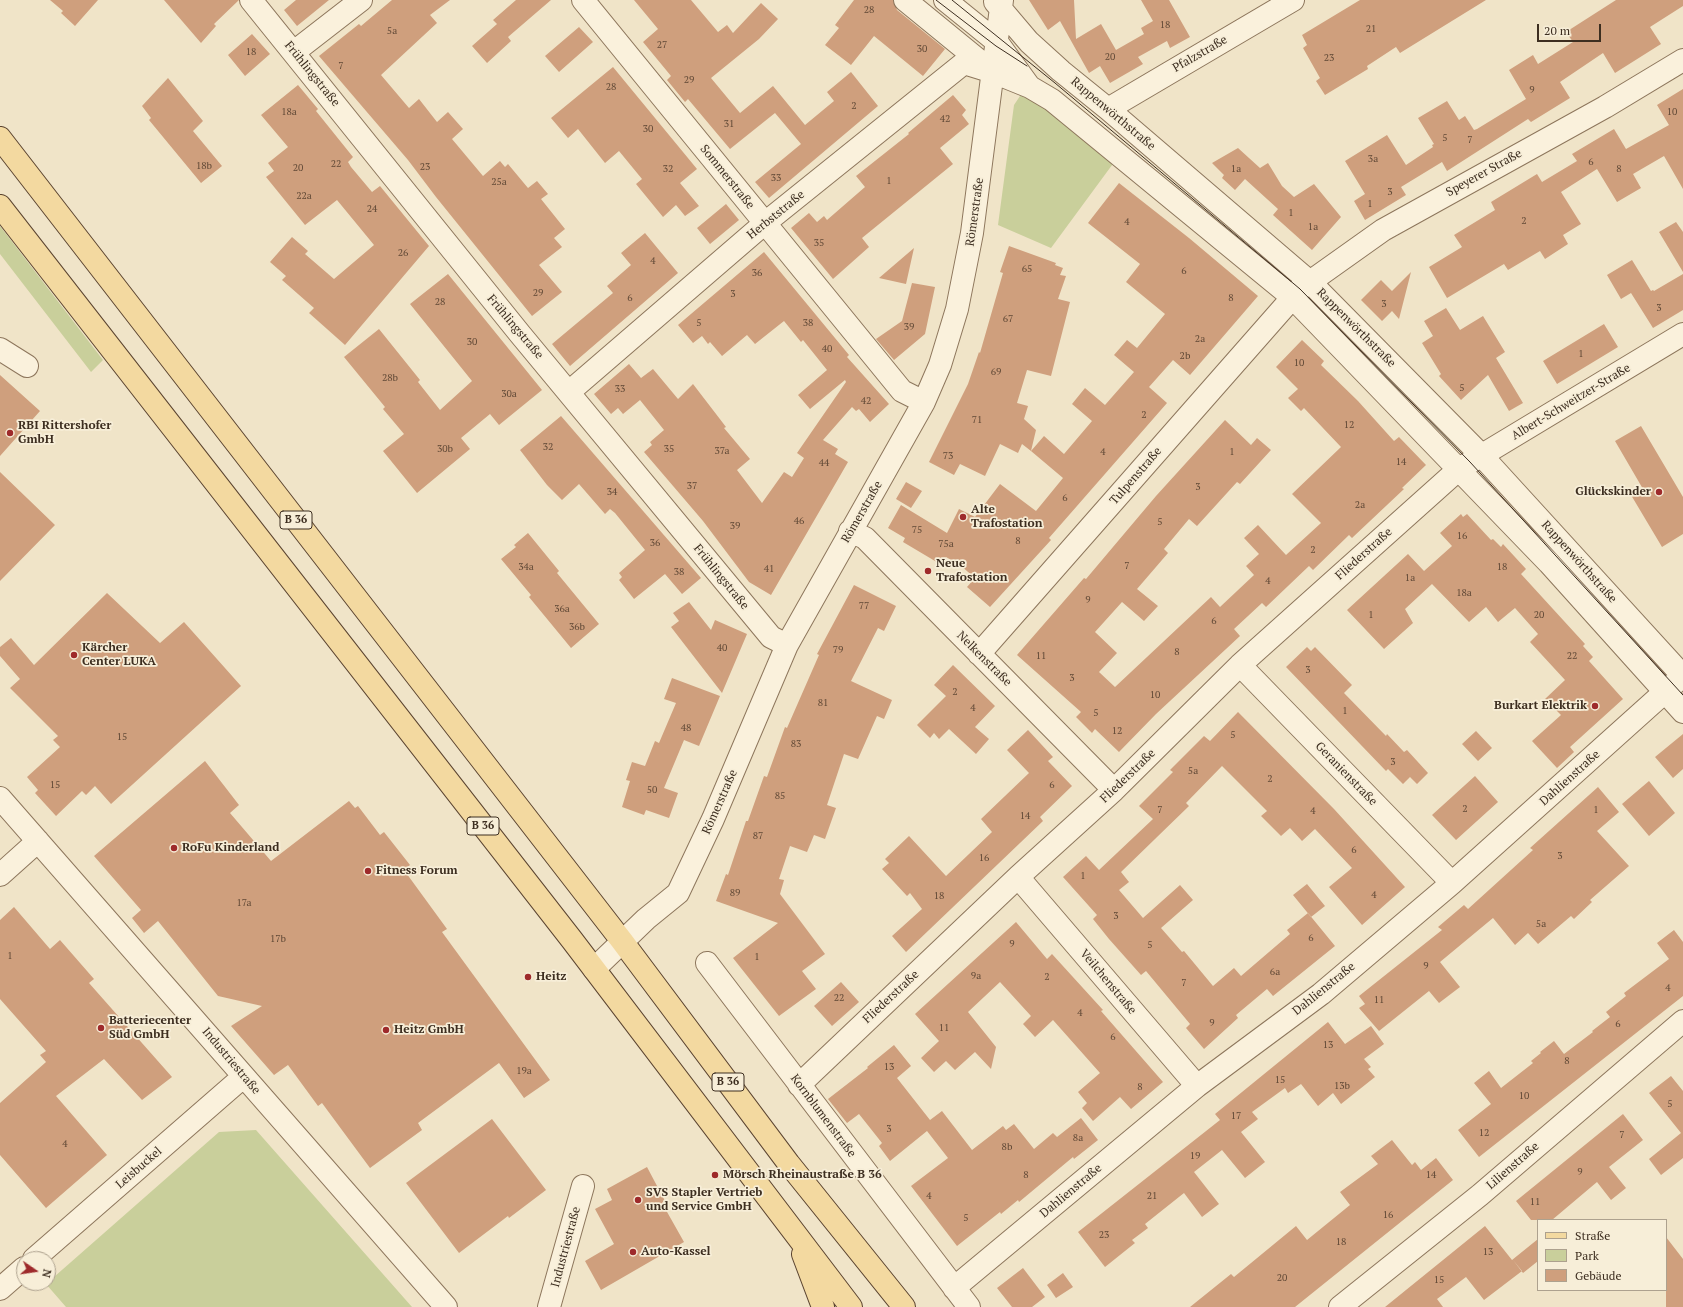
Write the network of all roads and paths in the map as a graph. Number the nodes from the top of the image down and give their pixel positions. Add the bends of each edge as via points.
1 (251, 0) edge
2 (361, 0) edge
3 (583, 0) edge
4 (905, 0) edge
5 (945, 0) edge
6 (1293, 0) edge
7 (998, 3) edge
8 (994, 38) junction
9 (294, 52) junction
10 (1683, 60) edge
11 (1061, 71) junction
12 (993, 72) junction
13 (1030, 87) junction
14 (1108, 109) junction
15 (0, 138) edge
16 (0, 206) edge
17 (765, 223) junction
18 (1310, 282) junction
19 (1292, 297) junction
20 (1683, 334) edge
21 (0, 349) edge
22 (27, 366) dead end
23 (569, 392) junction
24 (924, 402) junction
25 (1482, 456) junction
26 (1459, 469) junction
27 (850, 531) junction
28 (787, 645) junction
29 (979, 654) junction
30 (1240, 666) junction
31 (1683, 676) edge
32 (1667, 692) junction
33 (1683, 712) edge
34 (1114, 790) junction
35 (0, 798) edge
36 (38, 842) junction
37 (0, 875) edge
38 (1018, 877) junction
39 (1452, 884) junction
40 (622, 941) junction
41 (707, 963) dead end
42 (594, 969) junction
43 (1683, 1021) edge
44 (243, 1077) junction
45 (799, 1085) junction
46 (1197, 1086) junction
47 (583, 1186) dead end
48 (795, 1232) junction
49 (43, 1251) edge
50 (16, 1275) edge
51 (954, 1288) junction
52 (0, 1289) edge
53 (446, 1307) edge
54 (549, 1307) edge
55 (823, 1307) edge
56 (851, 1307) edge
57 (904, 1307) edge
58 (969, 1307) edge
59 (1340, 1307) edge

1 - 9 street, Frühlingstraße
2 - 9 street
3 - 17 street, Sommerstraße
4 - 12 street
5 - 8 street
6 - 14 street, Pfalzstraße
7 - 8 street, Römerstraße
7 - 11 street, Rappenwörthstraße via 1029,42
8 - 11 street
8 - 12 street, Römerstraße
8 - 13 street
9 - 23 street, Frühlingstraße
10 - 18 street, Speyerer Straße via 1605,107 1383,230
11 - 14 street, Rappenwörthstraße
12 - 13 street, Rappenwörthstraße
12 - 17 street, Herbststraße via 964,63
12 - 24 street, Römerstraße via 972,234 959,301 940,365
13 - 19 street, Rappenwörthstraße via 1052,100
14 - 18 street, Rappenwörthstraße
15 - 40 main road, B 36
16 - 42 main road, B 36
17 - 23 street, Herbststraße
17 - 24 street, Sommerstraße via 902,391
18 - 19 street, Speyerer Straße
18 - 25 street, Rappenwörthstraße
19 - 26 street, Rappenwörthstraße
19 - 29 street, Tulpenstraße
20 - 25 street, Albert-Schweitzer-Straße
21 - 22 street
23 - 28 street, Frühlingstraße via 771,637
24 - 27 street, Römerstraße
25 - 26 street, Albert-Schweitzer-Straße
25 - 31 street, Rappenwörthstraße
26 - 30 street, Fliederstraße
26 - 32 street, Rappenwörthstraße
27 - 28 street, Römerstraße
27 - 29 street, Nelkenstraße via 865,538
28 - 40 street, Römerstraße via 713,820 678,893
29 - 34 street, Nelkenstraße
30 - 34 street, Fliederstraße
30 - 39 street, Geranienstraße
31 - 32 street, Dahlienstraße
32 - 33 street, Rappenwörthstraße
32 - 39 street, Dahlienstraße
34 - 38 street, Fliederstraße
35 - 36 street, Industriestraße
36 - 37 street
36 - 44 street, Industriestraße via 203,1028
38 - 45 street, Fliederstraße
38 - 46 street, Veilchenstraße
39 - 46 street, Dahlienstraße via 1321,994
40 - 42 street, Römerstraße
40 - 57 main road, B 36 via 789,1164
41 - 45 street, Kornblumenstraße
42 - 48 main road, B 36
43 - 59 street, Lilienstraße via 1480,1195
44 - 49 street, Leisbuckel
44 - 53 street, Industriestraße
45 - 51 street, Kornblumenstraße
46 - 51 street, Dahlienstraße
47 - 54 street, Industriestraße
48 - 55 main road
48 - 56 main road, B 36
50 - 52 street
51 - 58 street, Kornblumenstraße

